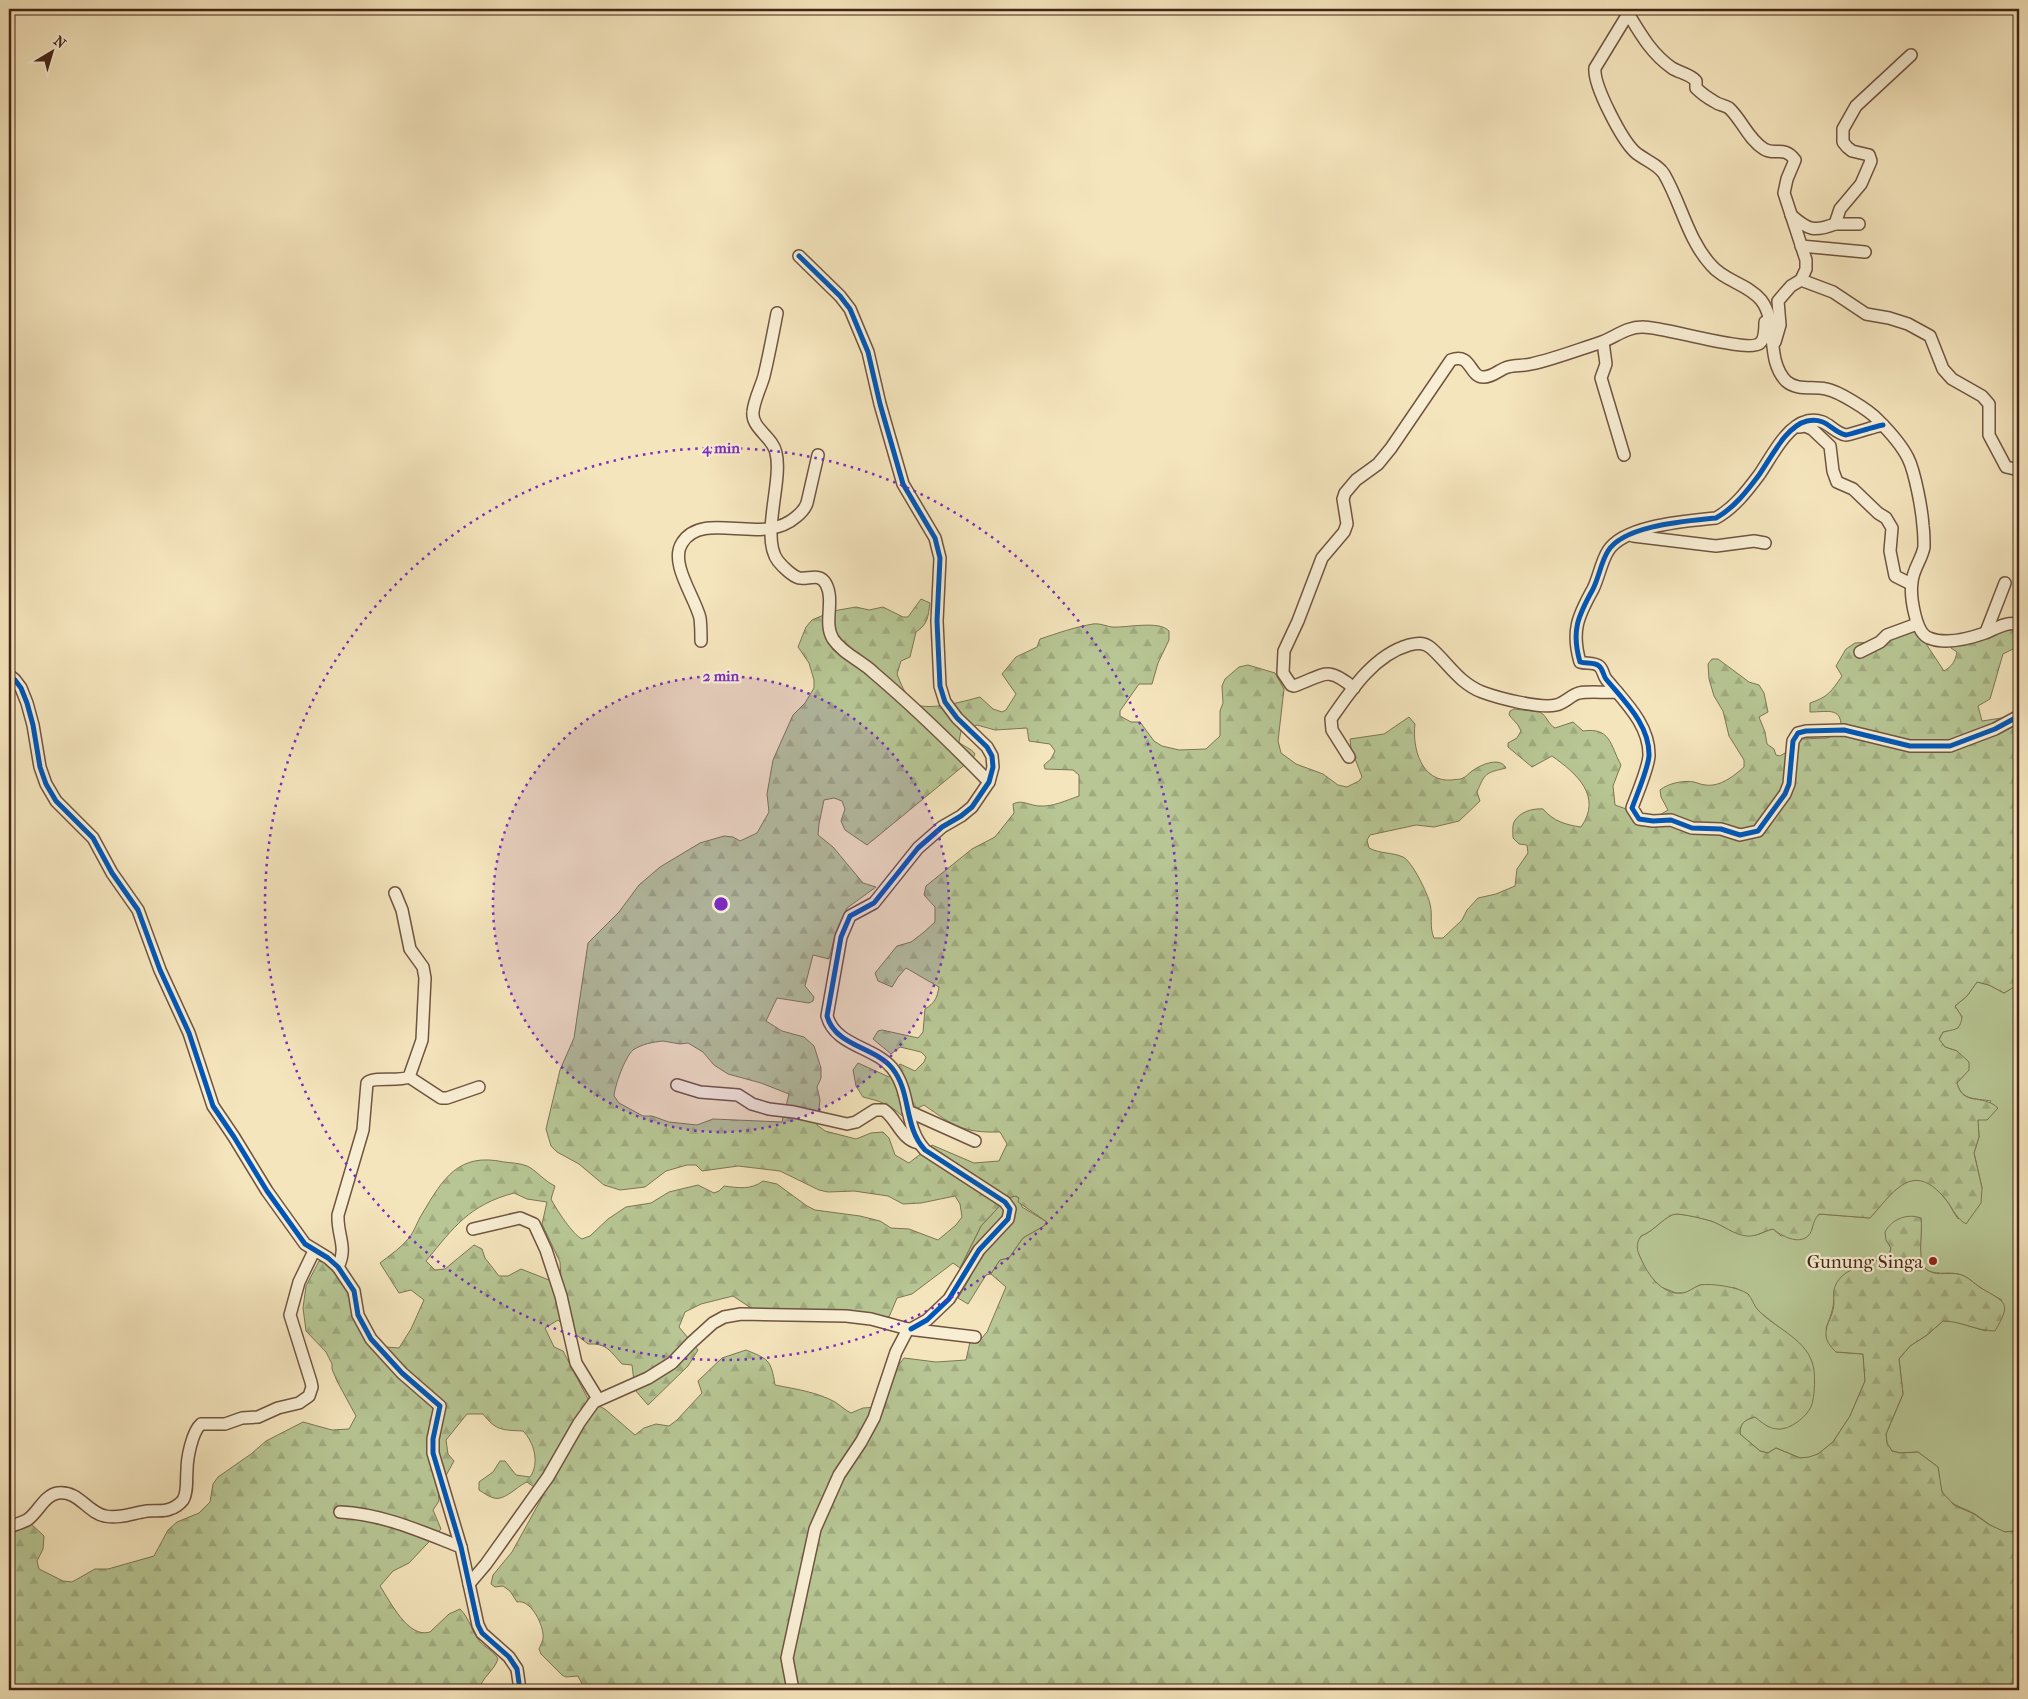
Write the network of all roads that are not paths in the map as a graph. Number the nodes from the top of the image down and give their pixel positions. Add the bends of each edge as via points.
1 (1630, 12) edge
2 (1911, 55) dead end
3 (1790, 214) junction
4 (1835, 224) junction
5 (1859, 224) dead end
6 (1801, 246) junction
7 (1865, 252) dead end
8 (799, 256) dead end
9 (1801, 280) junction
10 (1765, 307) junction
11 (777, 313) dead end
12 (1603, 342) junction
13 (1773, 348) junction
14 (1883, 425) junction
15 (1795, 428) junction
16 (818, 455) dead end
17 (1624, 455) dead end
18 (2019, 470) edge
19 (772, 530) junction
20 (1626, 536) junction
21 (1765, 543) dead end
22 (2005, 583) dead end
23 (1911, 584) junction
24 (1917, 624) junction
25 (2019, 624) edge
26 (1986, 632) junction
27 (701, 641) dead end
28 (1860, 652) dead end
29 (9, 675) edge
30 (1354, 688) junction
31 (1617, 692) junction
32 (2019, 716) edge
33 (1349, 758) dead end
34 (990, 782) junction
35 (394, 893) dead end
36 (410, 1077) junction
37 (677, 1085) dead end
38 (479, 1086) dead end
39 (908, 1111) junction
40 (975, 1141) dead end
41 (918, 1142) junction
42 (473, 1229) dead end
43 (314, 1251) junction
44 (338, 1267) junction
45 (910, 1329) junction
46 (974, 1337) dead end
47 (598, 1399) junction
48 (340, 1512) dead end
49 (9, 1527) edge
50 (461, 1548) junction
51 (469, 1584) junction
52 (520, 1690) edge
53 (793, 1690) edge

1 - 3 street via 1651,49 1671,67 1695,79 1696,88 1706,97 1728,107 1746,133 1767,151 1782,151 1795,160 1786,179 1784,193
1 - 10 street via 1595,68 1611,117 1634,151 1663,172 1700,250 1710,264 1724,277 1761,299
2 - 4 street via 1856,106 1843,129 1846,147 1852,152 1868,155 1871,161 1861,184 1840,209
3 - 4 street via 1816,230
3 - 6 street
4 - 5 street
6 - 7 street
6 - 9 street via 1807,264
8 - 34 street via 850,309 868,352 903,484 935,538 940,558 937,621 940,686 957,718 992,756 994,767
9 - 13 street via 1778,301 1780,325
9 - 18 street via 1833,292 1866,314 1908,324 1930,336 1943,369 1952,379 1982,396 1989,404 1989,436 2006,466
10 - 12 street via 1763,338 1761,343 1753,346 1642,327 1627,330
10 - 13 street
11 - 19 street via 753,413 754,420 776,453
12 - 17 street via 1606,362 1601,378
12 - 30 street via 1529,365 1505,367 1485,377 1478,376 1465,360 1451,360 1392,448 1345,493 1347,524 1322,558 1284,651 1283,673 1288,683 1294,686 1326,673 1340,677
13 - 14 street via 1780,371 1792,385 1827,389 1866,409
14 - 15 street via 1849,435 1818,421 1809,421
14 - 23 street via 1909,459 1923,525 1924,548
15 - 20 street via 1741,497 1724,513 1716,518 1646,529
15 - 23 street via 1807,426 1824,439 1830,446 1837,482 1853,489 1886,518 1892,528 1890,551 1895,576
16 - 19 street via 805,508 791,522
19 - 27 street via 710,527 688,535 682,542 678,552 679,564 699,616
19 - 34 street via 778,561 799,578 815,576 827,585 830,629 837,644 874,672
20 - 21 street via 1716,546 1754,541
20 - 31 street via 1609,549 1599,578 1580,612 1576,635 1580,662 1601,667
22 - 26 street
23 - 24 street
24 - 26 street via 1928,638 1961,640
24 - 28 street
25 - 26 street via 2011,622
29 - 43 street via 22,688 46,784 56,801 93,838 138,910 160,970 189,1033 213,1106 286,1219 304,1244
30 - 31 street via 1383,656 1418,643 1431,648 1460,680 1481,692 1532,705 1547,707 1577,693
30 - 33 street via 1330,722
31 - 32 street via 1644,729 1648,747 1648,759 1632,808 1639,819 1671,820 1692,828 1721,829 1740,834 1758,831 1785,794 1793,741 1798,733 1844,730 1910,746 1950,746
34 - 39 street via 972,807 918,848 874,903 850,916 841,937 827,1016 829,1022 844,1039 892,1068 902,1087
35 - 36 street via 402,910 410,949 423,967 425,978 422,1040
36 - 38 street via 441,1098
36 - 44 street via 372,1079 367,1083 363,1130 338,1216 343,1247
37 - 41 street via 700,1092 738,1095 769,1109 847,1124 875,1110 884,1110 906,1136
39 - 40 street
39 - 41 street
41 - 45 street via 1005,1202 1010,1209 1008,1219 979,1250 949,1299 927,1320
42 - 47 street via 520,1218 534,1224 555,1278 576,1363
43 - 44 street
43 - 49 street via 299,1282 290,1315 311,1382 309,1396 299,1403 258,1417 225,1424 201,1424 192,1438 186,1492 183,1500 170,1509 106,1516 72,1495 59,1493 45,1501 26,1521
44 - 50 street via 354,1291 358,1315 371,1339 440,1406 433,1453
45 - 46 street
45 - 47 street via 846,1316 741,1314 724,1317 705,1330 672,1363 648,1378
45 - 53 street via 896,1352 874,1418 839,1474 815,1529 787,1658
47 - 51 street via 579,1423 548,1477
48 - 50 street via 400,1523
50 - 51 street
51 - 52 street via 478,1625 517,1669

